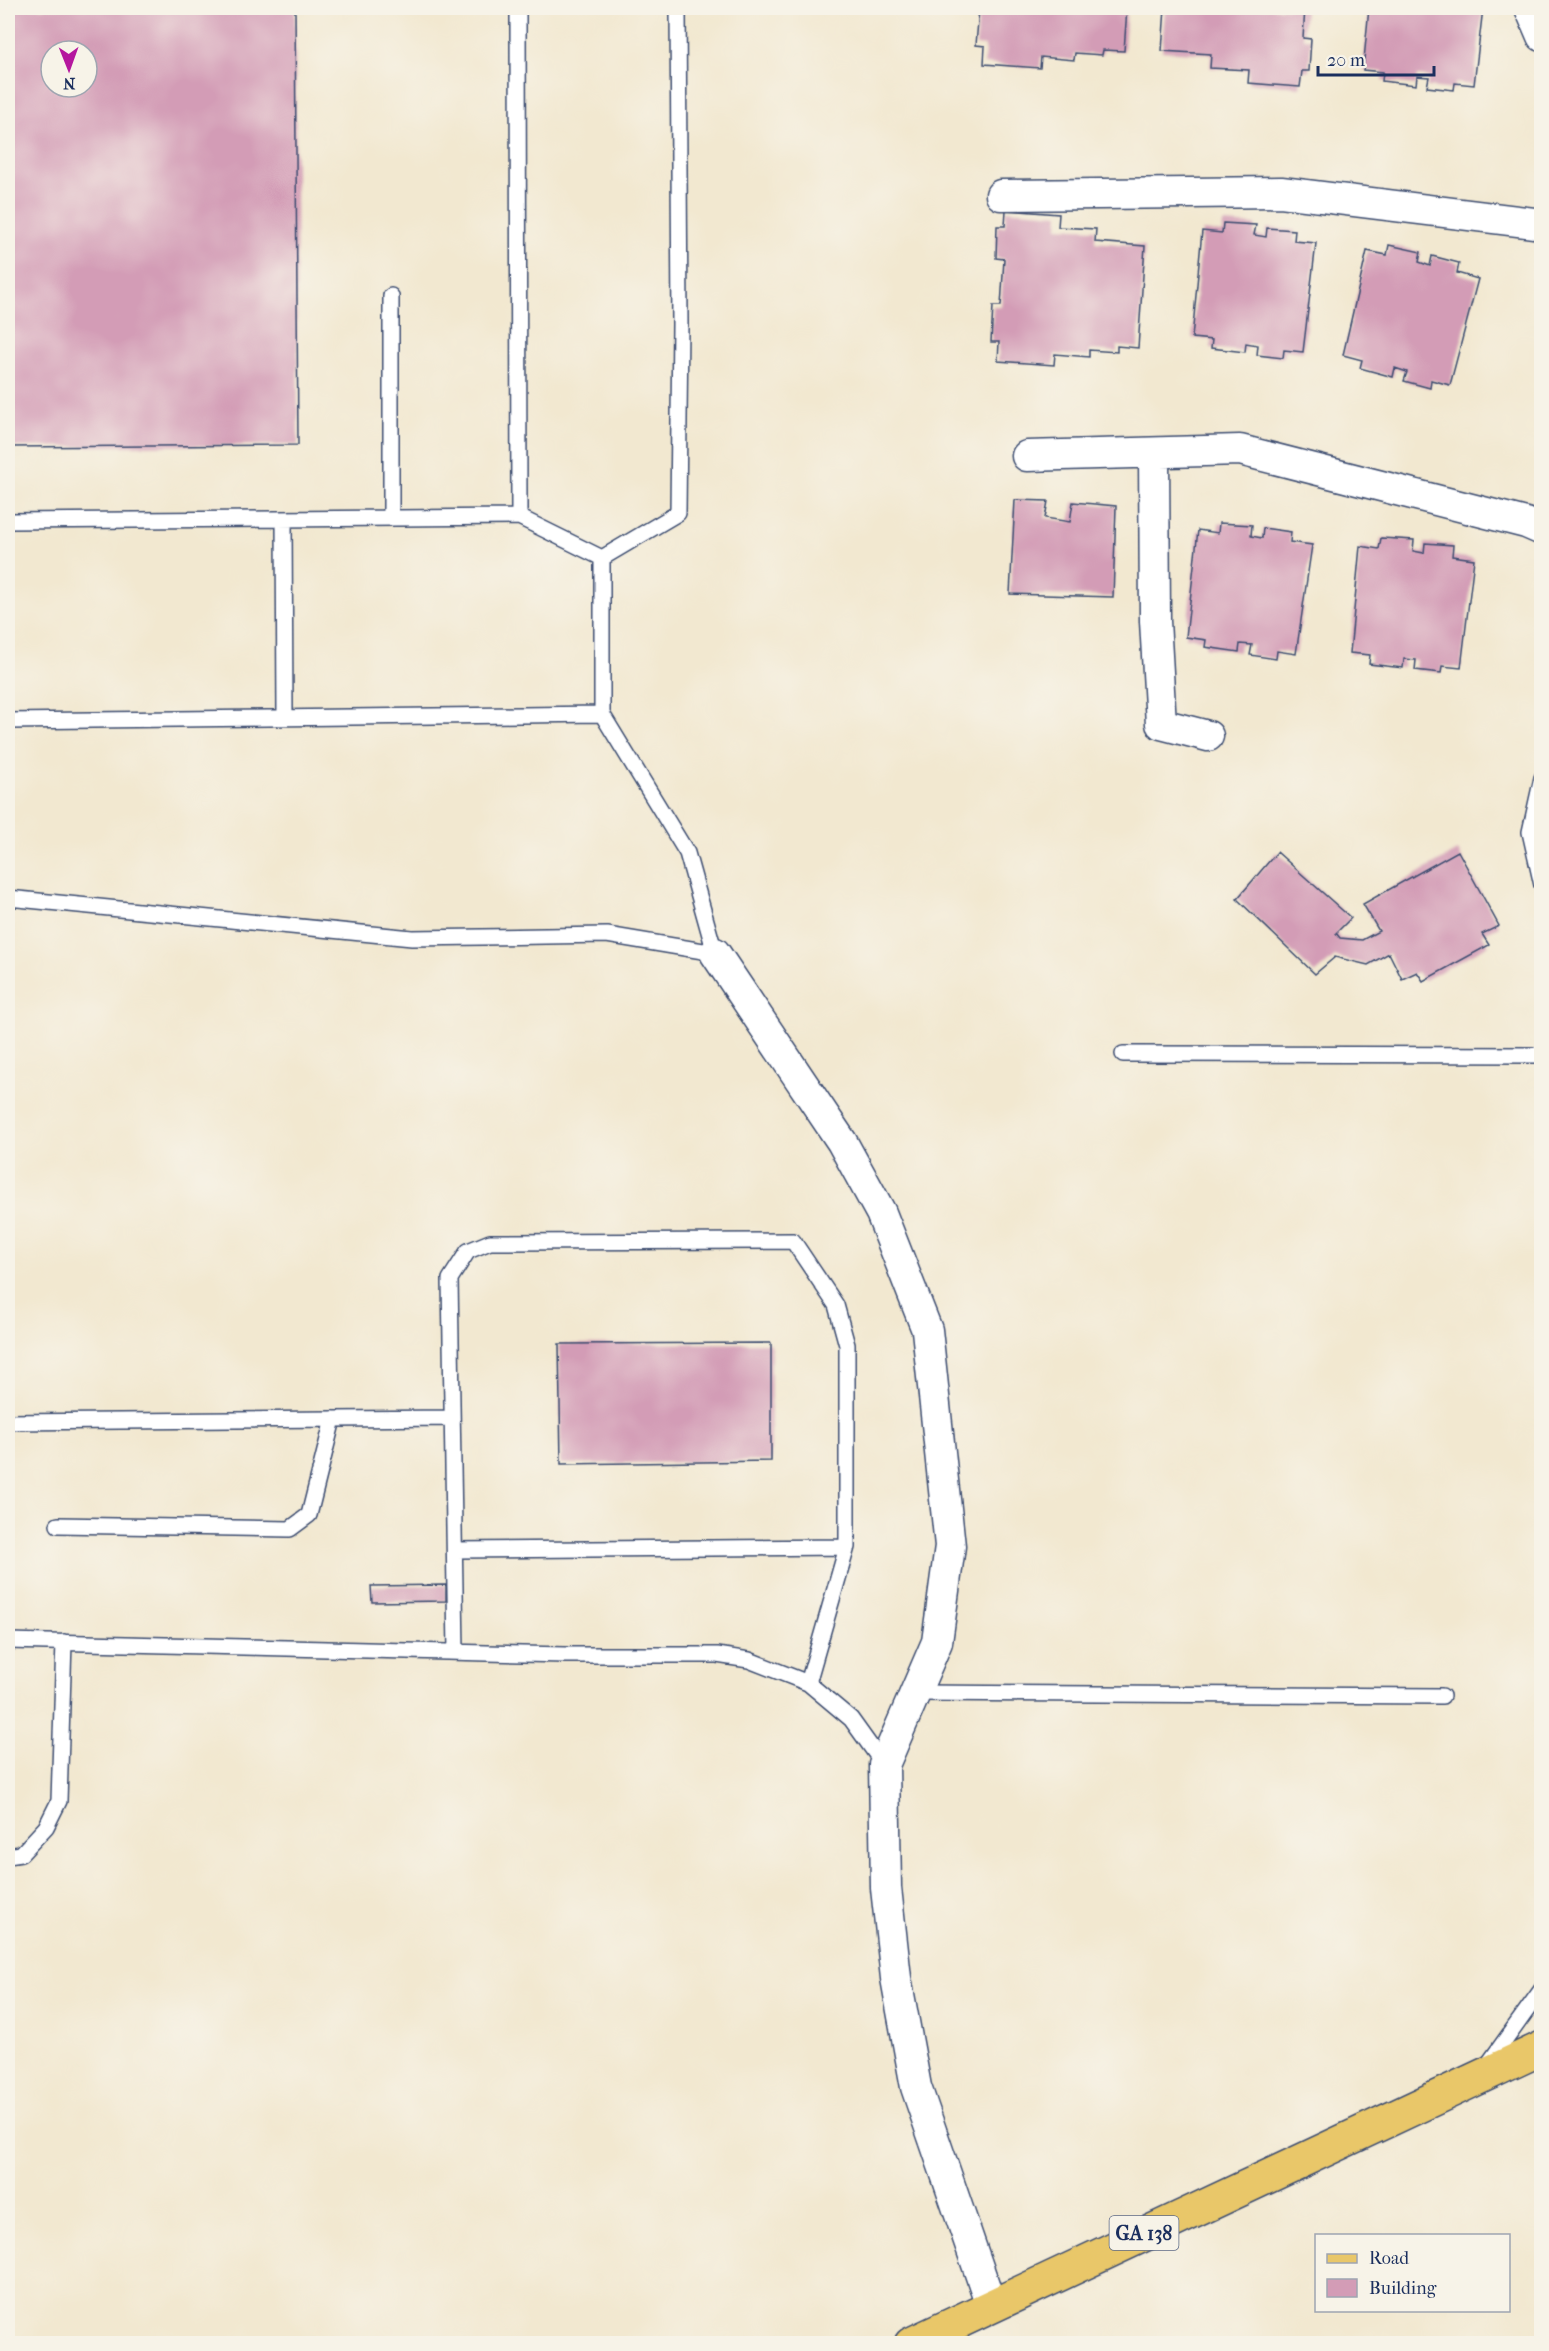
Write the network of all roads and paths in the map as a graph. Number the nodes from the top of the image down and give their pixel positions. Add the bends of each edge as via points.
1 (518, 8) edge
2 (678, 8) edge
3 (1530, 8) edge
4 (1542, 36) edge
5 (1001, 195) dead end
6 (1542, 224) edge
7 (391, 296) dead end
8 (1154, 453) junction
9 (1027, 456) dead end
10 (519, 517) junction
11 (391, 518) junction
12 (284, 519) junction
13 (8, 521) edge
14 (1542, 530) edge
15 (602, 558) junction
16 (602, 714) junction
17 (285, 718) junction
18 (8, 721) edge
19 (1208, 736) dead end
20 (1542, 778) edge
21 (1536, 831) edge
22 (1542, 885) edge
23 (8, 897) edge
24 (715, 953) junction
25 (1123, 1053) dead end
26 (1542, 1054) edge
27 (452, 1418) junction
28 (333, 1419) junction
29 (8, 1422) edge
30 (58, 1525) dead end
31 (847, 1546) junction
32 (455, 1550) junction
33 (8, 1641) edge
34 (64, 1642) junction
35 (456, 1652) junction
36 (807, 1683) junction
37 (915, 1693) junction
38 (1442, 1696) dead end
39 (884, 1765) junction
40 (8, 1856) edge
41 (1542, 1989) edge
42 (1542, 2048) edge
43 (1481, 2075) junction
44 (991, 2305) junction
45 (911, 2343) edge

1 - 10 lane
2 - 15 lane via 678,513
3 - 4 street
5 - 6 street via 1281,192
7 - 11 lane
8 - 9 street
8 - 14 street via 1240,450
8 - 19 street via 1155,621 1161,724
10 - 11 lane
10 - 15 lane
11 - 12 lane
12 - 13 lane
12 - 17 lane
15 - 16 lane
16 - 17 lane
16 - 24 lane via 687,853
17 - 18 lane
20 - 21 lane
21 - 22 lane
23 - 24 lane via 412,938 607,935
24 - 37 street via 853,1162 881,1213 927,1330 950,1546 937,1642
25 - 26 lane
27 - 28 lane
27 - 31 lane via 450,1280 468,1251 490,1242 793,1241 836,1305 848,1344
27 - 32 lane
28 - 29 lane
28 - 30 lane via 309,1515 290,1529
31 - 32 lane
31 - 36 lane
32 - 35 lane
33 - 34 lane
34 - 35 lane
34 - 40 lane via 59,1801 46,1827 21,1854
35 - 36 lane via 717,1655 749,1660
36 - 39 lane via 851,1719
37 - 38 lane
37 - 39 street
39 - 44 street via 886,1888 896,1978 916,2087
41 - 43 lane
42 - 43 main road, GA 138
43 - 44 main road, GA 138
44 - 45 main road, GA 138

